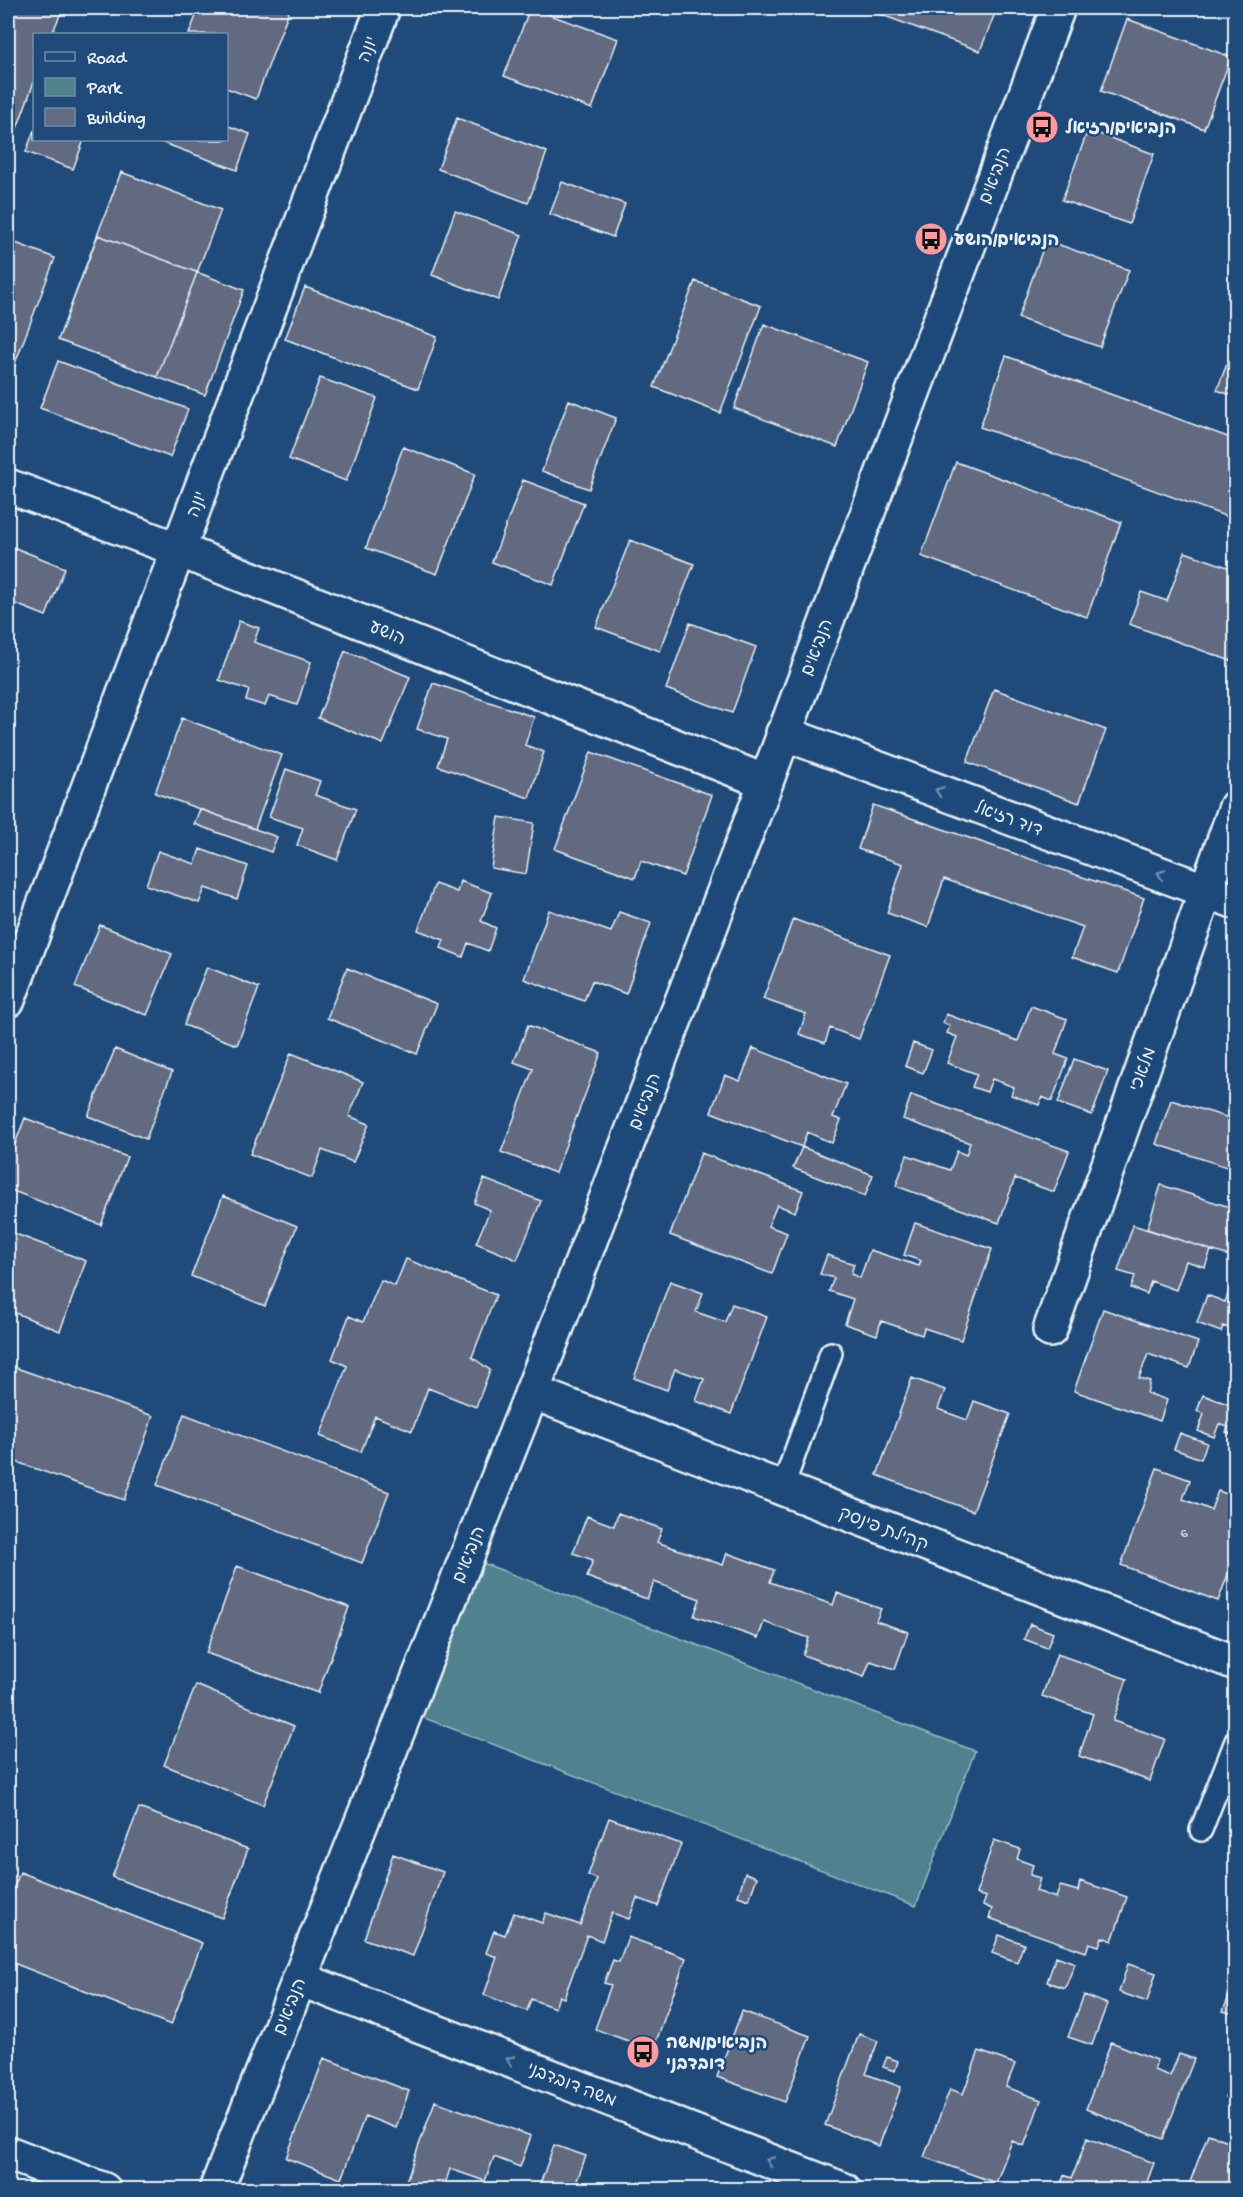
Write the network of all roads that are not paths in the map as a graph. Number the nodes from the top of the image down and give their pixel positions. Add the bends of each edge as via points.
1 (383, 8) edge
2 (1058, 8) edge
3 (8, 486) edge
4 (178, 550) junction
5 (783, 734) junction
6 (766, 782) junction
7 (1236, 807) edge
8 (1205, 891) junction
9 (1236, 902) edge
10 (8, 1000) edge
11 (1050, 1330) dead end
12 (831, 1353) dead end
13 (532, 1392) junction
14 (782, 1489) junction
15 (1236, 1664) edge
16 (1236, 1741) edge
17 (1201, 1830) dead end
18 (300, 1978) junction
19 (8, 2153) edge
20 (104, 2190) edge
21 (216, 2190) edge
22 (844, 2190) edge

1 - 4 street, יונה
2 - 5 street, הנביאים
3 - 4 street, הושע
4 - 6 street, הושע
4 - 10 street, יונה
5 - 6 street, הנביאים
8 -> 5 street, דוד רזיאל
6 - 13 street, הנביאים
7 - 8 street, מלאכי
8 - 9 street, דוד רזיאל
8 - 11 street, מלאכי
12 - 14 lane
13 - 14 street, קהילת פינסק
13 - 18 street, הנביאים
14 - 15 street, קהילת פינסק
16 - 17 lane
18 - 21 street, הנביאים
22 -> 18 street, משה דובדבני
19 - 20 street

